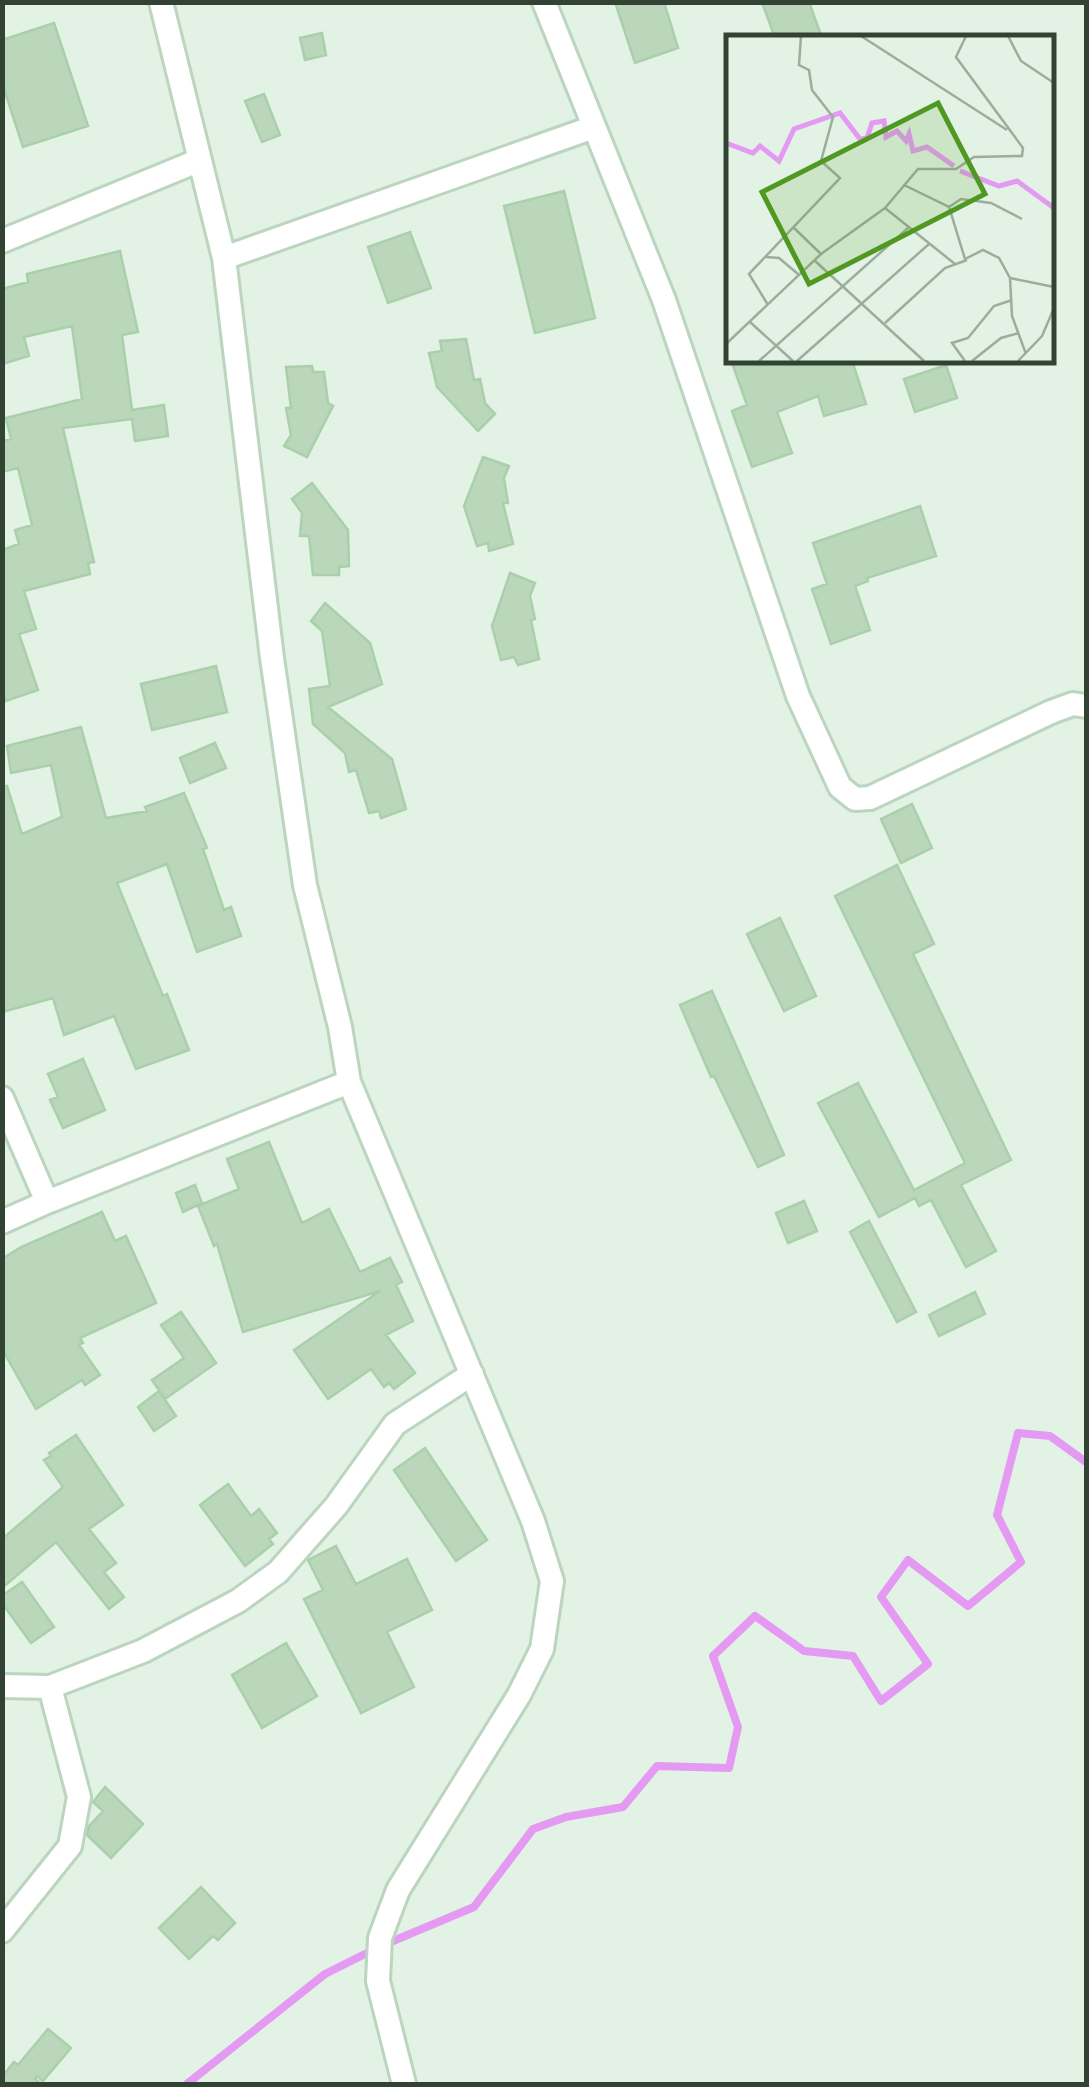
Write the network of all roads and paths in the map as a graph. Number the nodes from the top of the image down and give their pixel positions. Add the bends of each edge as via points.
1 (161, 2) edge
2 (544, 2) edge
3 (594, 127) junction
4 (200, 160) junction
5 (2, 241) edge
6 (224, 258) junction
7 (1086, 706) edge
8 (349, 1082) junction
9 (2, 1098) edge
10 (47, 1202) junction
11 (2, 1222) edge
12 (472, 1374) junction
13 (2, 1686) edge
14 (50, 1687) junction
15 (2, 1931) edge
16 (404, 2084) edge

1 - 4 street
2 - 3 street
3 - 6 street
3 - 7 street via 664,300 798,696 840,787 854,798 870,798 1051,712
4 - 5 street
4 - 6 street
6 - 8 street via 305,885
8 - 10 street
8 - 12 street
9 - 10 street
10 - 11 street
12 - 14 street via 395,1424 278,1572 143,1651
12 - 16 street via 552,1581 542,1649 398,1890 380,1938 378,1981
13 - 14 street
14 - 15 street via 78,1797 70,1846

